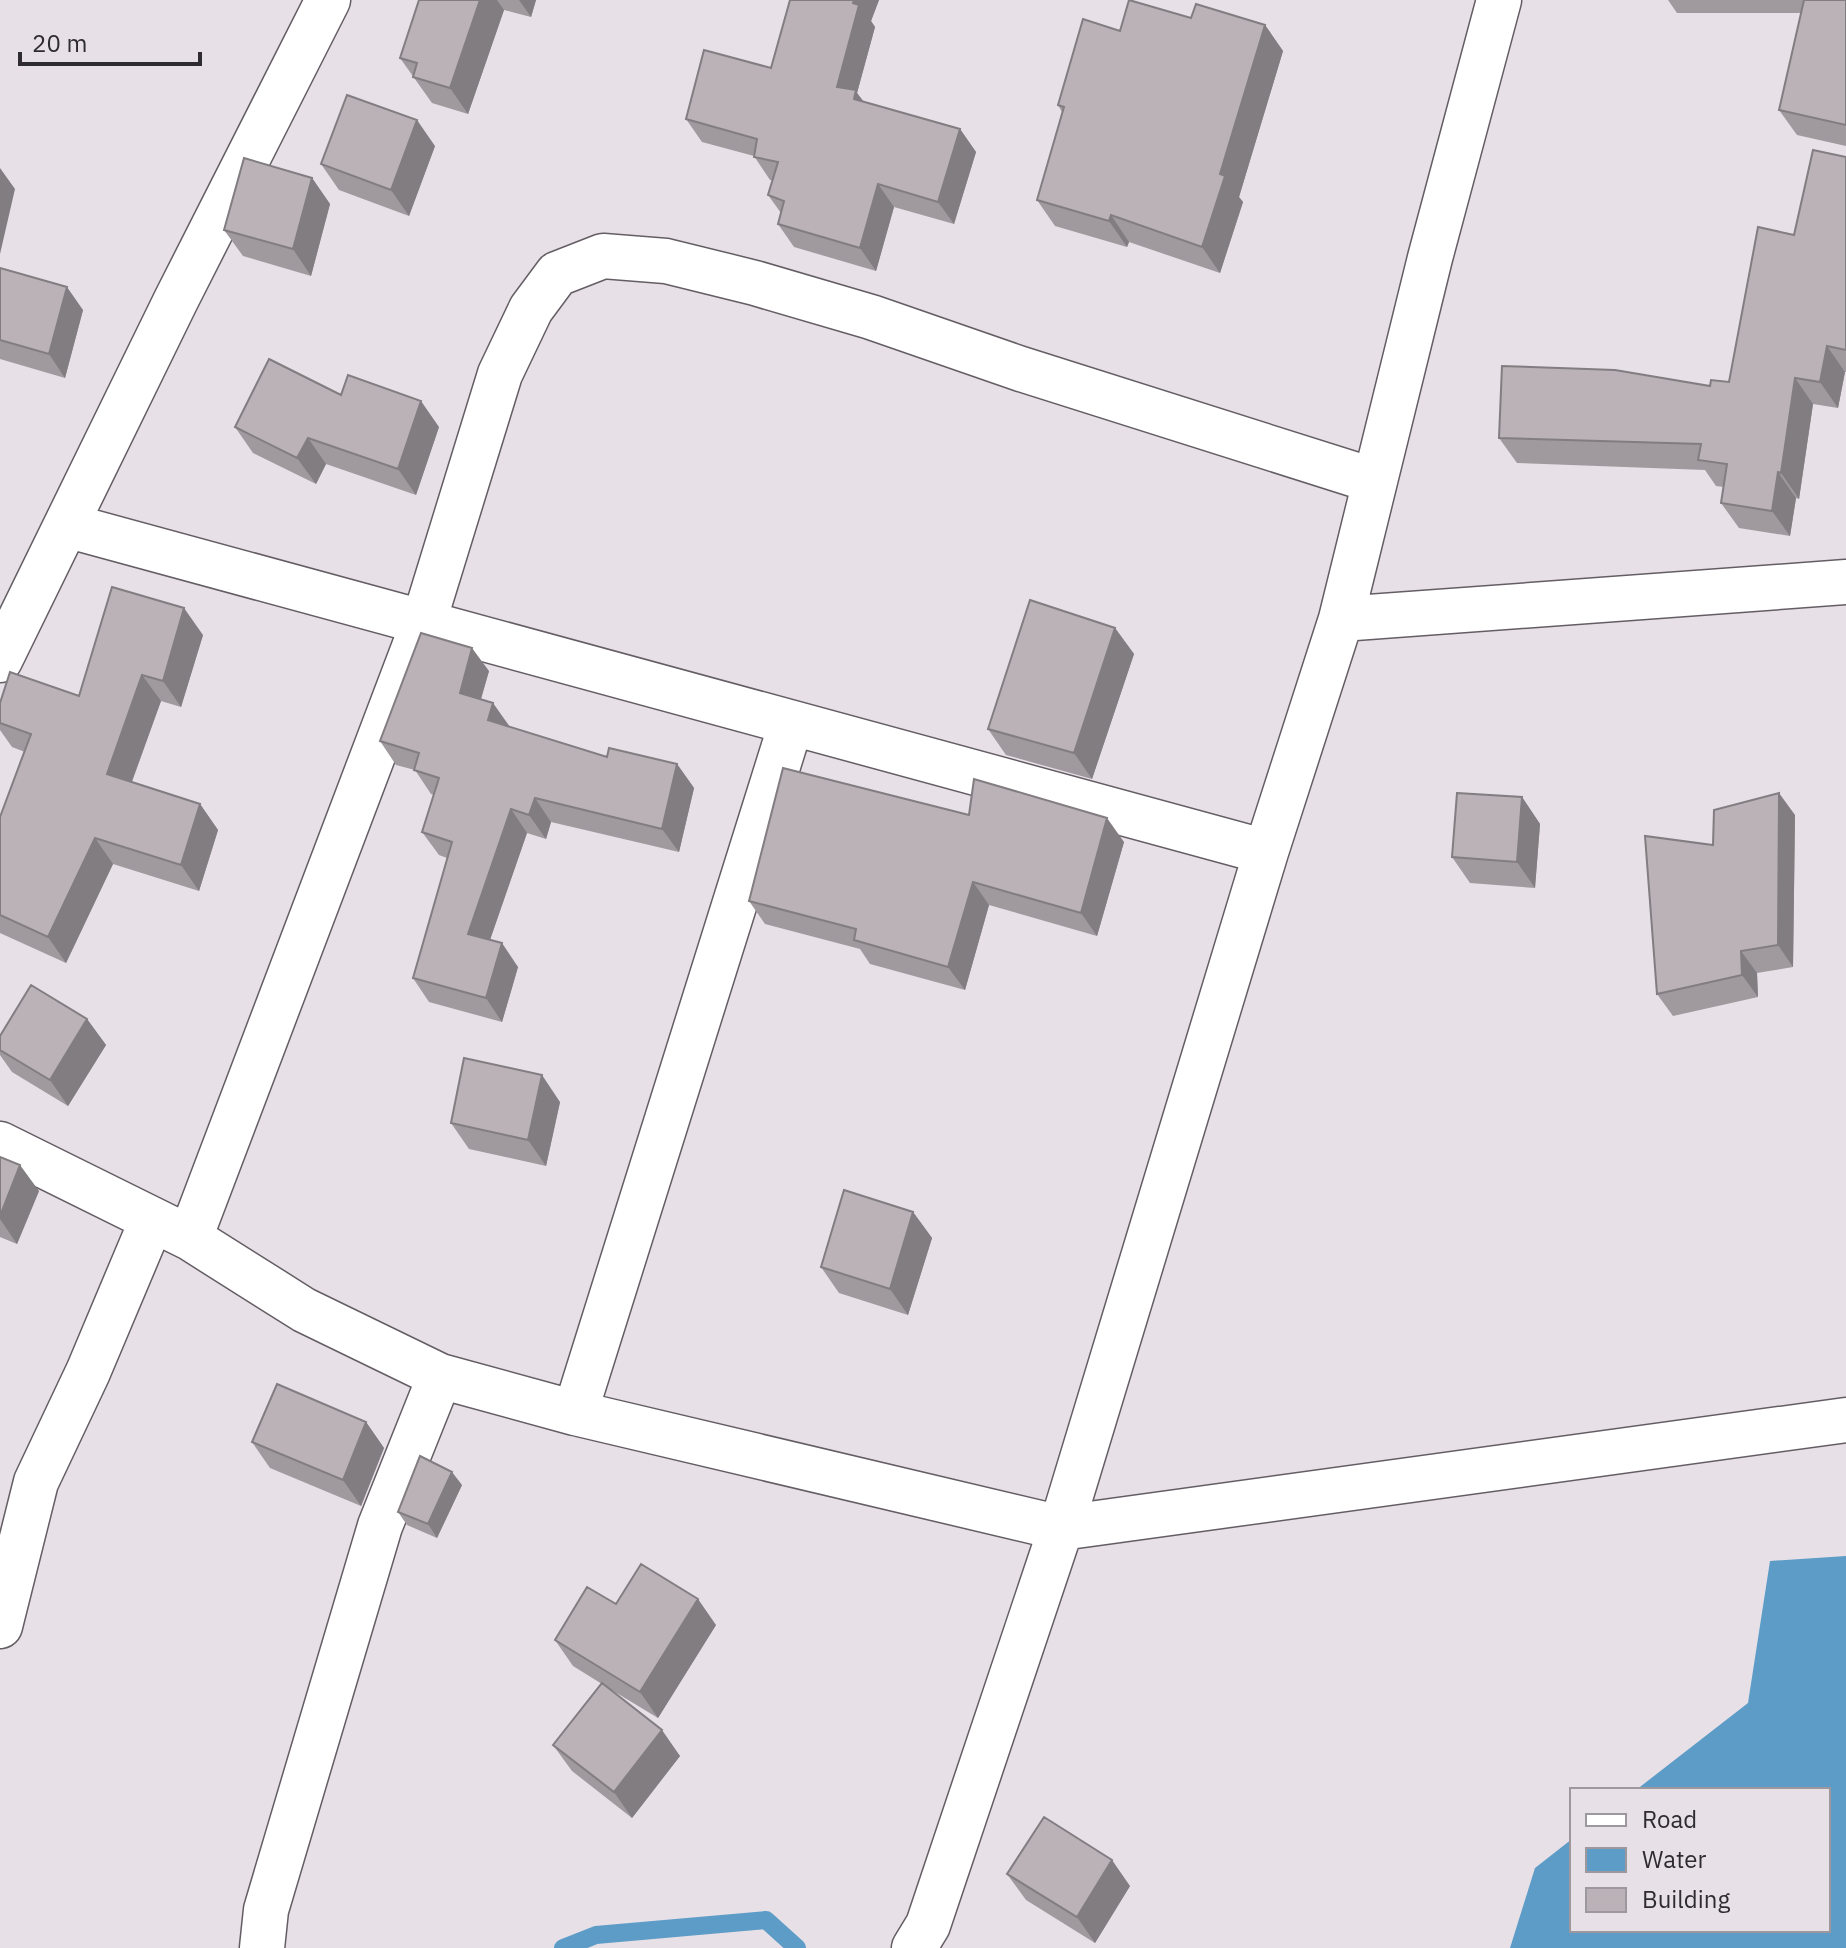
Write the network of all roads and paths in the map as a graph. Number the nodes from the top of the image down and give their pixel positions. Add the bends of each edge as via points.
1 (328, 0) edge
2 (1499, 0) edge
3 (1375, 481) junction
4 (66, 525) junction
5 (1846, 582) edge
6 (1341, 619) junction
7 (424, 621) junction
8 (1, 655) edge
9 (791, 724) junction
10 (1266, 852) junction
11 (0, 1144) edge
12 (171, 1229) junction
13 (440, 1376) junction
14 (575, 1413) junction
15 (1846, 1420) edge
16 (1061, 1528) junction
17 (0, 1626) edge
18 (262, 1948) edge
19 (914, 1948) edge

1 - 4 street
2 - 3 street
3 - 6 street
3 - 7 street via 755,283 666,261 603,256 557,274 531,309 500,374
4 - 7 street
4 - 8 street
5 - 6 street
6 - 10 street
7 - 9 street
7 - 12 street
9 - 10 street
9 - 14 street
10 - 16 street
11 - 12 street
12 - 13 street via 304,1310
12 - 17 street via 88,1372 36,1482
13 - 14 street
13 - 18 street via 380,1526 266,1910
14 - 16 street
15 - 16 street
16 - 19 street via 928,1925

